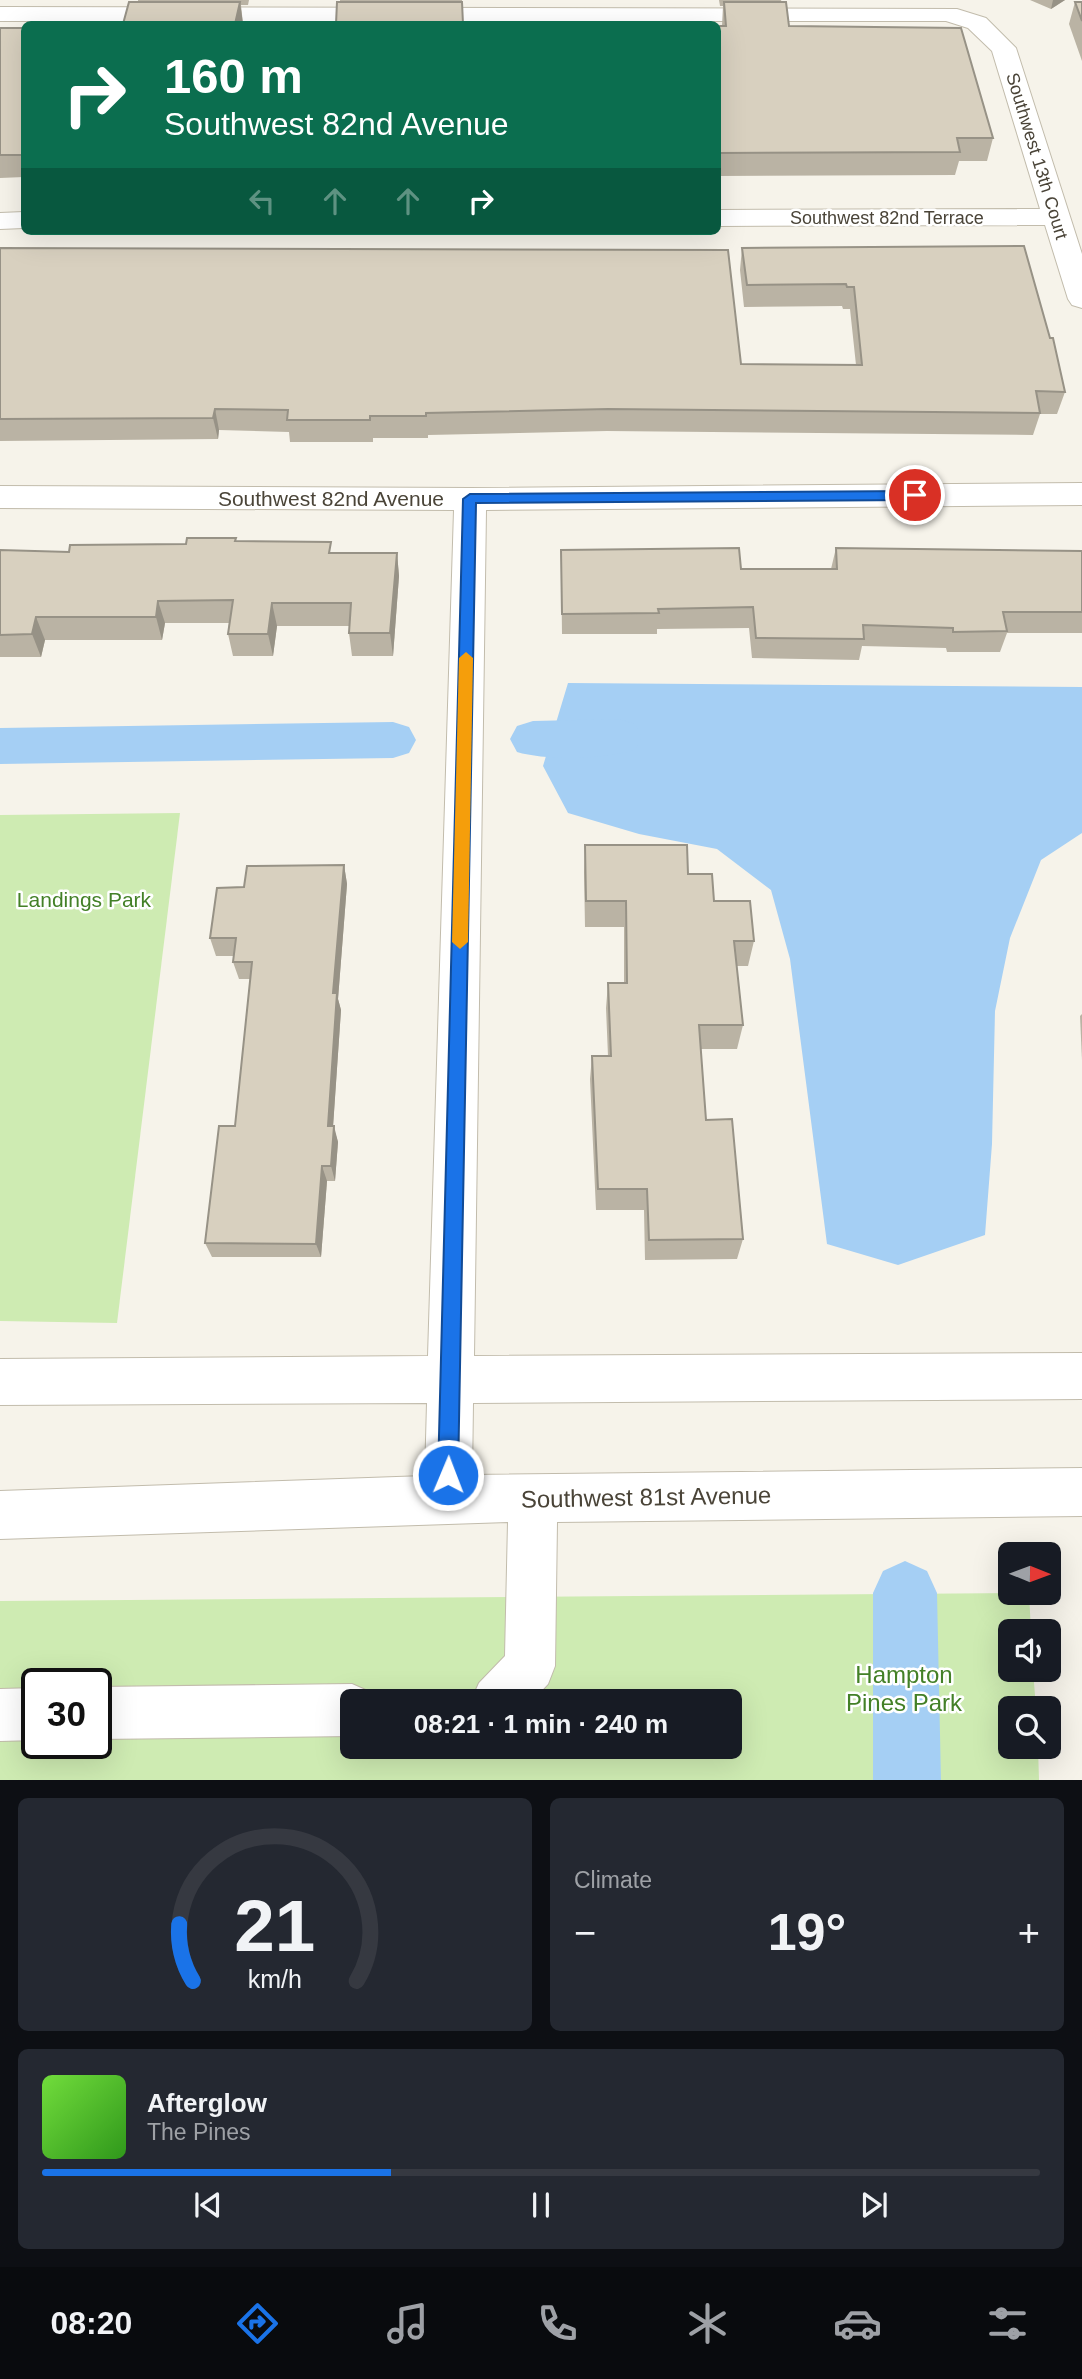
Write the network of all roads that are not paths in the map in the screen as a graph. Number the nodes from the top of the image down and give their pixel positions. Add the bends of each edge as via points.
1 (0, 14) edge
2 (1057, 217) junction
3 (721, 218) edge
4 (0, 220) edge
5 (21, 220) edge
6 (1082, 299) edge
7 (1082, 494) edge
8 (0, 497) edge
9 (470, 499) junction
10 (1082, 1376) edge
11 (450, 1380) junction
12 (0, 1382) edge
13 (1082, 1492) edge
14 (533, 1498) junction
15 (447, 1499) junction
16 (0, 1515) edge
17 (509, 1689) edge
18 (340, 1710) edge
19 (112, 1713) edge
20 (0, 1714) edge
21 (21, 1714) edge

1 - 2 street, Southwest 13th Court via 948,14 977,23 1004,48
2 - 3 street, Southwest 82nd Terrace
2 - 6 street, Southwest 13th Court
4 - 5 street
7 - 9 street, Southwest 82nd Avenue
8 - 9 street, Southwest 82nd Avenue
9 - 11 street
10 - 11 street
11 - 12 street
11 - 15 street
13 - 14 street, Southwest 81st Avenue
14 - 15 street, Southwest 81st Avenue
14 - 17 street via 530,1666
15 - 16 street, Southwest 81st Avenue
18 - 19 street
20 - 21 street

